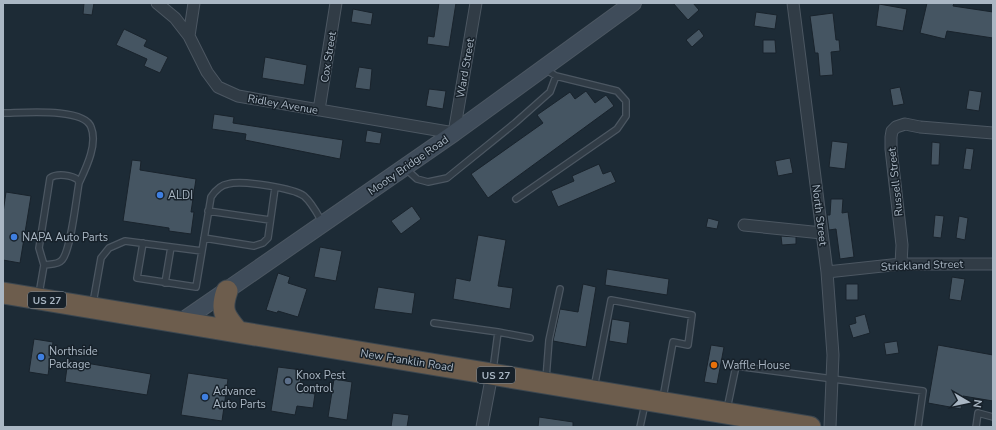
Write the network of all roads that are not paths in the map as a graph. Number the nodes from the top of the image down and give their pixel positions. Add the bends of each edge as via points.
1 (157, 3) edge
2 (194, 3) edge
3 (336, 3) edge
4 (476, 3) edge
5 (633, 3) edge
6 (793, 3) edge
7 (189, 36) junction
8 (550, 72) junction
9 (319, 110) junction
10 (3, 113) edge
11 (454, 133) junction
12 (993, 133) edge
13 (405, 167) junction
14 (79, 183) junction
15 (275, 188) junction
16 (516, 198) dead end
17 (208, 211) junction
18 (270, 220) junction
19 (323, 224) junction
20 (744, 225) dead end
21 (822, 233) junction
22 (204, 238) junction
23 (143, 243) junction
24 (171, 247) junction
25 (202, 251) junction
26 (901, 264) junction
27 (993, 264) edge
28 (44, 265) junction
29 (827, 272) junction
30 (165, 283) junction
31 (560, 289) dead end
32 (226, 291) junction
33 (3, 293) edge
34 (39, 299) junction
35 (92, 308) junction
36 (181, 322) junction
37 (434, 323) dead end
38 (238, 332) junction
39 (498, 332) junction
40 (530, 338) dead end
41 (492, 374) junction
42 (832, 379) junction
43 (546, 383) junction
44 (593, 391) junction
45 (654, 401) junction
46 (726, 413) junction
47 (993, 417) edge
48 (482, 427) edge
49 (640, 427) edge
50 (810, 427) edge
51 (830, 427) edge
52 (918, 427) edge
53 (976, 427) edge

1 - 7 street, Ridley Avenue via 175,18
2 - 7 street
3 - 9 street, Cox Street
4 - 11 street, Ward Street
5 - 8 street, Mooty Bridge Road
6 - 21 street, North Street
7 - 9 street, Ridley Avenue via 207,72 218,86 238,96
8 - 11 street, Mooty Bridge Road
8 - 13 lane via 550,92 446,178 428,182 417,179
8 - 16 lane via 618,91 626,101 626,116 617,129
9 - 11 street, Ridley Avenue
10 - 14 lane via 66,114 78,116 86,121 91,126 93,140
11 - 13 street, Mooty Bridge Road
12 - 26 street, Russell Street via 905,124 892,131 891,149 902,245
13 - 19 street, Mooty Bridge Road
14 - 28 lane via 69,242 64,256 58,263
14 - 28 lane via 75,177 58,175 50,178 39,248
15 - 17 lane via 241,182 227,184 216,190 211,197
15 - 18 lane
15 - 19 lane via 304,196
17 - 18 lane
17 - 22 lane
18 - 22 lane via 268,238 254,246
19 - 32 street, Mooty Bridge Road
20 - 21 street
21 - 29 street, North Street
22 - 25 lane
23 - 24 lane
23 - 30 lane via 137,278
23 - 35 lane via 125,241 109,248 101,258
24 - 25 lane
24 - 30 lane
25 - 30 lane via 196,287
26 - 27 street, Strickland Street
26 - 29 street, Strickland Street
28 - 34 lane
29 - 42 street, North Street via 833,355
31 - 43 lane via 550,340
32 - 36 street, Mooty Bridge Road
32 - 38 highway via 222,305 228,320
33 - 34 highway, New Franklin Road / US 27
34 - 35 highway, New Franklin Road / US 27
35 - 36 highway, New Franklin Road / US 27
36 - 38 highway, New Franklin Road / US 27
37 - 39 lane
38 - 41 highway, New Franklin Road / US 27
39 - 40 lane
39 - 41 lane
41 - 43 highway, New Franklin Road / US 27
41 - 48 street
42 - 46 lane via 736,366
42 - 51 street, North Street
42 - 52 lane via 923,391
43 - 44 highway, New Franklin Road / US 27
44 - 45 highway, New Franklin Road / US 27
44 - 45 lane via 611,300 692,316 688,345 673,342
45 - 46 highway, New Franklin Road / US 27
45 - 49 lane
46 - 50 highway, New Franklin Road / US 27
47 - 53 lane via 978,413

